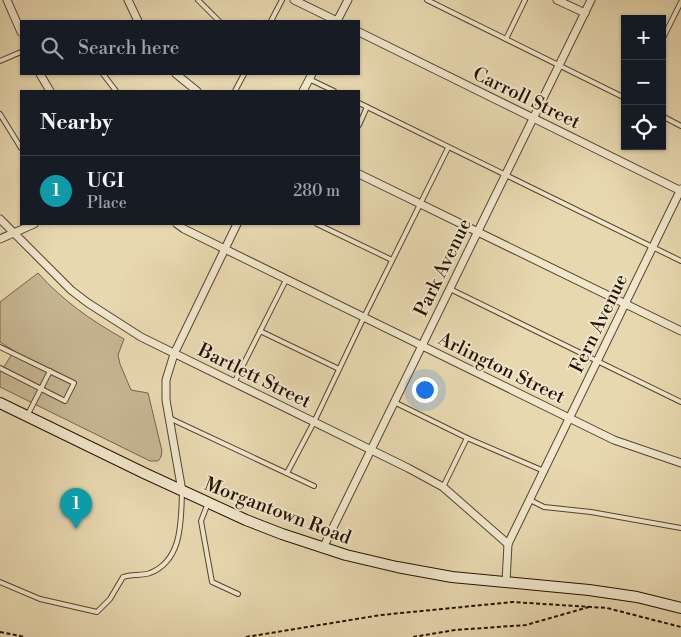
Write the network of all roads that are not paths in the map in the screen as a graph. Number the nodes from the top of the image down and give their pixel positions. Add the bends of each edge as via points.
1 (7, 0) edge
2 (198, 0) edge
3 (282, 0) edge
4 (294, 0) edge
5 (348, 0) edge
6 (427, 0) edge
7 (525, 0) edge
8 (557, 0) edge
9 (591, 0) edge
10 (130, 1) edge
11 (681, 2) edge
12 (584, 13) junction
13 (138, 20) edge
14 (218, 20) edge
15 (272, 20) edge
16 (335, 20) edge
17 (338, 20) edge
18 (20, 30) edge
19 (360, 32) edge
20 (666, 32) edge
21 (506, 39) junction
22 (20, 52) edge
23 (0, 62) edge
24 (559, 65) junction
25 (41, 75) edge
26 (104, 75) edge
27 (177, 75) edge
28 (243, 75) edge
29 (310, 76) edge
30 (49, 90) edge
31 (115, 90) edge
32 (194, 90) edge
33 (236, 90) edge
34 (303, 90) edge
35 (332, 90) edge
36 (621, 96) edge
37 (360, 103) edge
38 (368, 107) junction
39 (0, 114) edge
40 (533, 118) junction
41 (666, 118) edge
42 (360, 123) edge
43 (681, 126) edge
44 (20, 146) edge
45 (448, 148) junction
46 (360, 174) edge
47 (505, 175) junction
48 (681, 190) edge
49 (420, 204) junction
50 (0, 219) edge
51 (32, 225) edge
52 (180, 225) edge
53 (237, 225) edge
54 (319, 225) edge
55 (477, 232) junction
56 (14, 233) junction
57 (0, 239) edge
58 (653, 247) junction
59 (225, 249) junction
60 (392, 260) junction
61 (681, 261) edge
62 (286, 279) junction
63 (450, 289) junction
64 (625, 304) junction
65 (364, 317) junction
66 (260, 331) junction
67 (681, 331) edge
68 (422, 346) junction
69 (0, 347) edge
70 (174, 354) junction
71 (597, 361) junction
72 (0, 368) edge
73 (339, 370) junction
74 (50, 372) junction
75 (234, 383) junction
76 (41, 388) junction
77 (394, 402) junction
78 (681, 402) edge
79 (0, 403) edge
80 (28, 416) junction
81 (169, 418) junction
82 (569, 418) junction
83 (314, 422) junction
84 (467, 438) junction
85 (371, 450) junction
86 (681, 463) edge
87 (544, 471) junction
88 (287, 472) junction
89 (314, 486) dead end
90 (443, 487) junction
91 (182, 491) junction
92 (530, 500) junction
93 (208, 503) junction
94 (681, 528) edge
95 (508, 544) junction
96 (323, 548) junction
97 (0, 582) edge
98 (506, 582) junction
99 (238, 594) dead end
100 (681, 608) edge

1 - 18 street
2 - 14 lane
3 - 15 lane
4 - 16 street
5 - 17 street
6 - 21 lane
7 - 21 lane
8 - 12 street
9 - 12 street, Park Avenue
10 - 13 street
11 - 20 lane
12 - 24 street, Park Avenue
19 - 40 street, Carroll Street
21 - 24 lane
22 - 23 lane
24 - 36 lane
24 - 40 street, Park Avenue
25 - 30 street
26 - 31 lane
27 - 32 street
28 - 33 lane
29 - 34 street
29 - 35 lane
37 - 38 lane
38 - 42 lane
38 - 45 lane
39 - 44 lane
40 - 47 street, Park Avenue
40 - 48 street, Carroll Street
41 - 43 lane
45 - 47 lane
45 - 49 lane
46 - 49 street
47 - 55 street, Park Avenue
47 - 58 lane
48 - 58 street, Fern Avenue
49 - 55 street
49 - 60 lane
50 - 56 street, Bartlett Street
51 - 56 street
52 - 59 street, Arlington Street
53 - 59 street
54 - 60 lane
55 - 63 street, Park Avenue
55 - 64 street
56 - 57 street
56 - 70 street, Bartlett Street via 88,303 134,334
58 - 61 lane
58 - 64 street, Fern Avenue
59 - 62 street, Arlington Street
59 - 70 street
60 - 65 lane
62 - 65 street, Arlington Street
62 - 66 lane
63 - 68 street, Park Avenue
63 - 71 lane
64 - 67 street
64 - 71 street, Fern Avenue
65 - 68 street, Arlington Street
65 - 73 lane
66 - 73 lane
66 - 75 lane
68 - 77 street, Park Avenue
68 - 82 street, Arlington Street
69 - 74 lane
70 - 75 street, Bartlett Street
70 - 81 street via 165,390
71 - 78 lane
71 - 82 street, Fern Avenue
72 - 76 lane
73 - 83 lane
74 - 76 lane
74 - 76 lane via 74,384 66,401
75 - 83 street, Bartlett Street
76 - 80 lane
77 - 84 lane
77 - 85 street, Park Avenue
79 - 80 main road, Morgantown Road
80 - 91 main road, Morgantown Road
81 - 88 lane
81 - 91 street
82 - 86 street, Arlington Street via 628,446
82 - 87 street, Fern Avenue
83 - 85 street, Bartlett Street
83 - 88 lane
84 - 87 lane
84 - 90 lane
85 - 90 street, Bartlett Street
85 - 96 street, Park Avenue
87 - 92 street, Fern Avenue
88 - 89 lane
90 - 95 street, Bartlett Street
91 - 93 main road, Morgantown Road
91 - 97 lane via 179,537 175,549 150,573 123,577 110,599 97,612 40,599
92 - 94 lane via 544,507
92 - 95 street, Fern Avenue
93 - 96 main road, Morgantown Road
93 - 99 lane via 201,521 212,582
95 - 98 street, Fern Avenue
96 - 98 main road, Morgantown Road via 426,573
98 - 100 main road, Morgantown Road via 636,597

